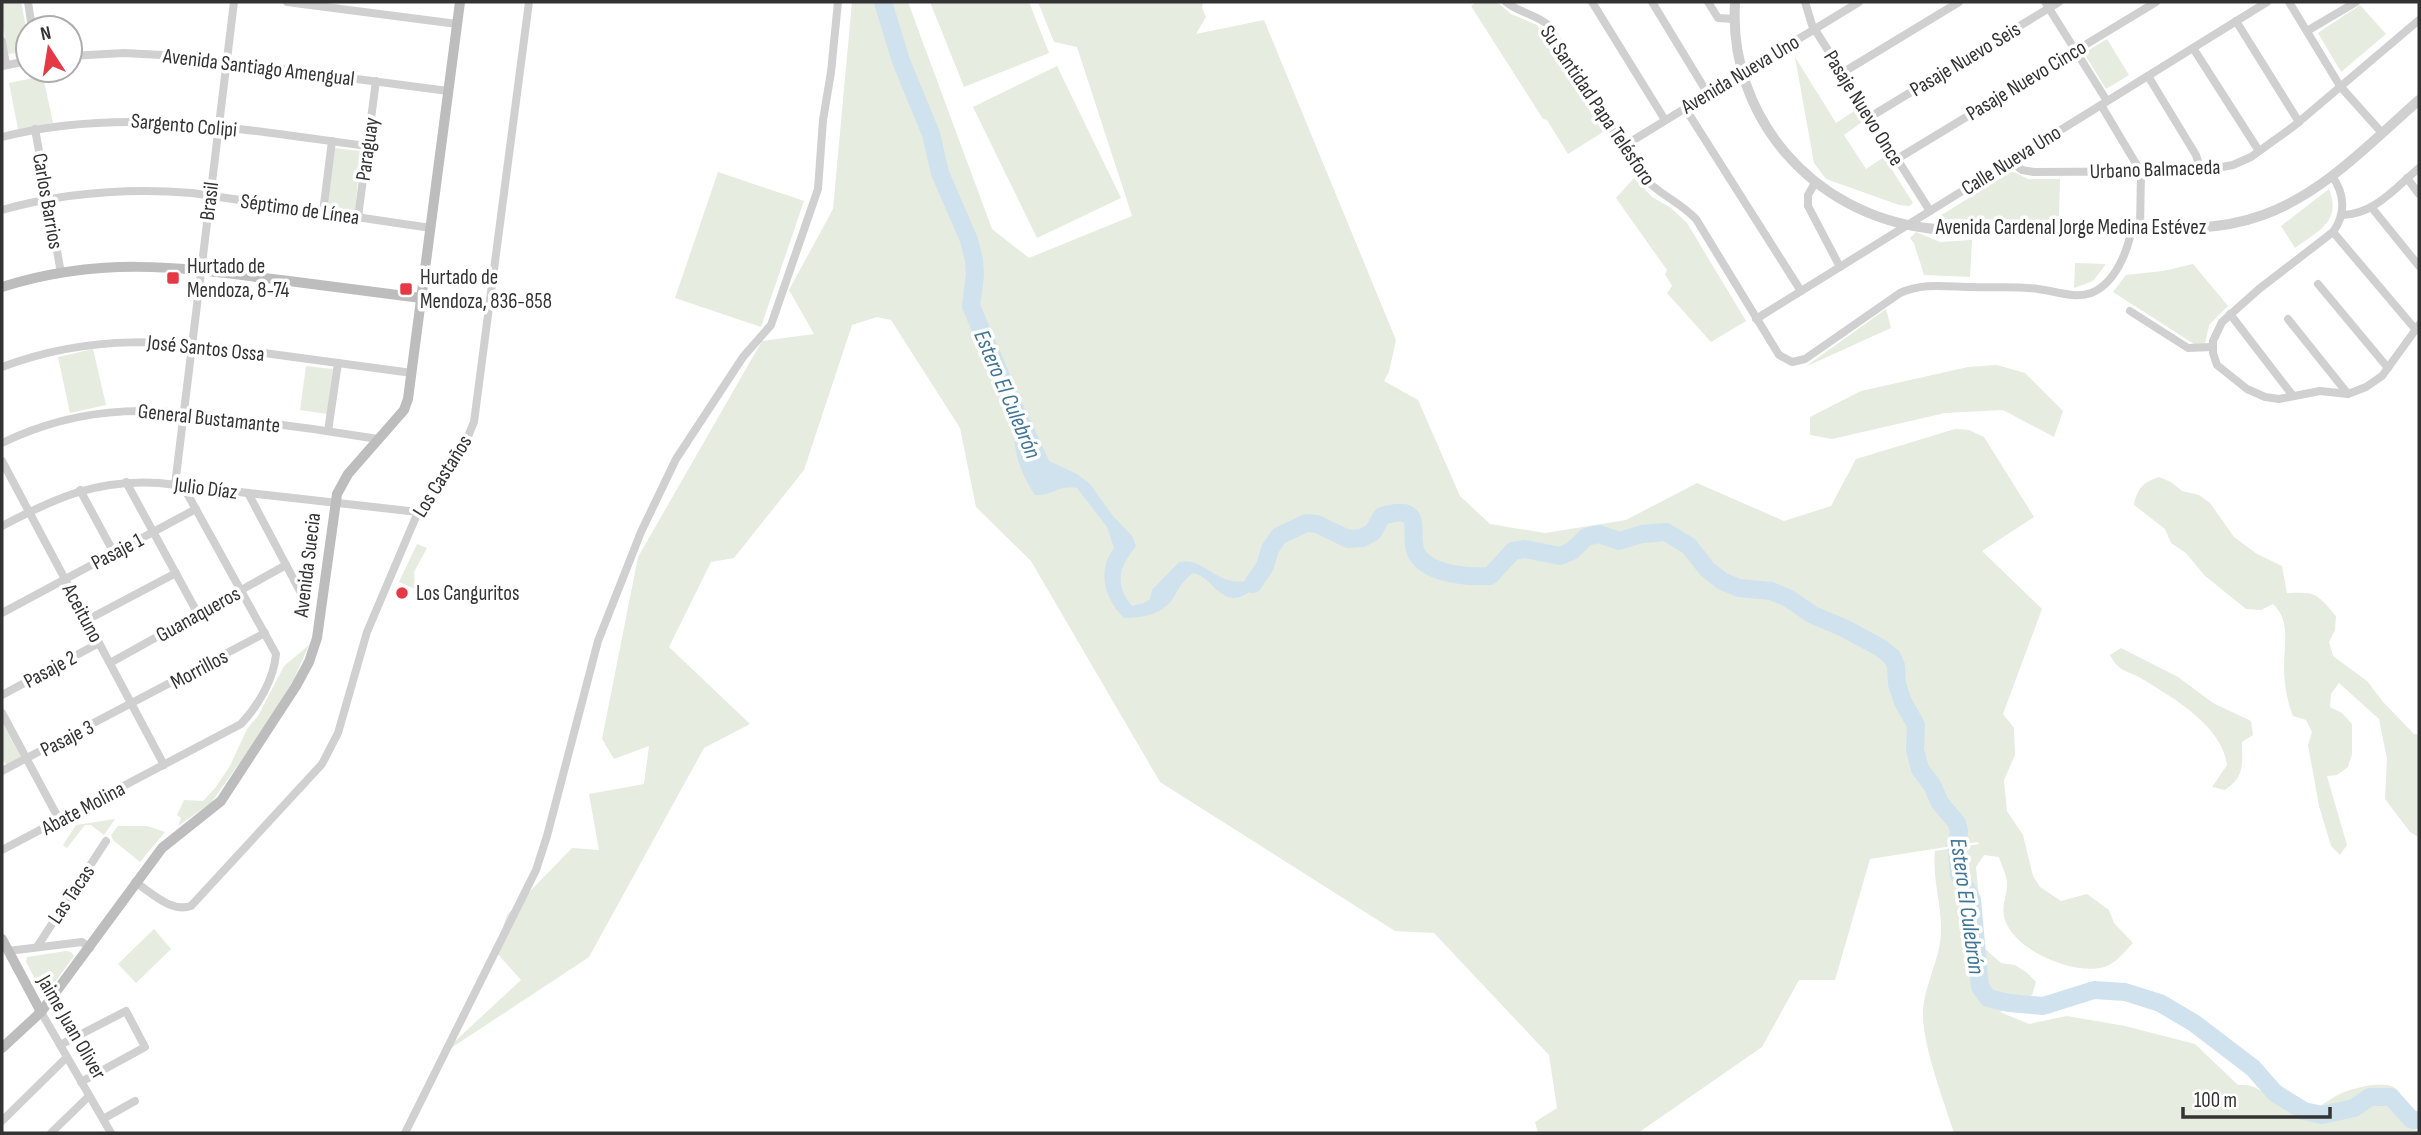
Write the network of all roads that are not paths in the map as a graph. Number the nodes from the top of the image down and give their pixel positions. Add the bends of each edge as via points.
1 (234, 2) edge
2 (287, 2) edge
3 (460, 2) edge
4 (529, 2) edge
5 (838, 2) edge
6 (1506, 2) edge
7 (1592, 2) edge
8 (1652, 2) edge
9 (1708, 2) edge
10 (1735, 2) edge
11 (1805, 2) edge
12 (1859, 2) edge
13 (1959, 2) edge
14 (2059, 2) edge
15 (2156, 2) edge
16 (2267, 2) edge
17 (2289, 2) edge
18 (2356, 2) edge
19 (2047, 5) edge
20 (354, 6) edge
21 (1734, 19) junction
22 (2419, 20) edge
23 (2236, 21) junction
24 (457, 24) junction
25 (1815, 29) junction
26 (2307, 31) junction
27 (2, 41) edge
28 (2193, 48) junction
29 (2075, 51) junction
30 (84, 56) edge
31 (226, 61) junction
32 (4, 65) edge
33 (1742, 73) junction
34 (1842, 73) junction
35 (2148, 76) junction
36 (376, 81) junction
37 (2340, 86) junction
38 (448, 91) junction
39 (1708, 94) junction
40 (2419, 100) edge
41 (2104, 103) junction
42 (1685, 108) junction
43 (1870, 117) junction
44 (1665, 120) junction
45 (2299, 122) junction
46 (218, 127) junction
47 (35, 129) junction
48 (2382, 133) junction
49 (2, 136) edge
50 (332, 141) junction
51 (367, 146) junction
52 (1622, 147) junction
53 (2259, 151) junction
54 (1897, 159) junction
55 (2010, 161) junction
56 (2419, 167) edge
57 (2201, 171) junction
58 (2141, 172) junction
59 (2332, 176) junction
60 (2407, 178) junction
61 (1815, 183) junction
62 (2419, 194) edge
63 (210, 196) junction
64 (48, 200) junction
65 (2372, 208) junction
66 (2, 210) edge
67 (1930, 211) junction
68 (323, 212) junction
69 (2342, 215) junction
70 (358, 218) junction
71 (1907, 225) junction
72 (2136, 227) junction
73 (431, 228) junction
74 (2333, 232) junction
75 (2419, 266) edge
76 (1840, 267) junction
77 (202, 270) junction
78 (61, 273) junction
79 (2318, 284) dead end
80 (2, 287) edge
81 (1801, 291) junction
82 (421, 298) junction
83 (488, 307) junction
84 (2130, 311) dead end
85 (2231, 314) junction
86 (1755, 319) junction
87 (2288, 319) dead end
88 (2417, 328) edge
89 (192, 344) junction
90 (2212, 347) junction
91 (338, 363) junction
92 (2, 367) edge
93 (2388, 368) junction
94 (412, 373) junction
95 (2348, 394) junction
96 (2294, 396) junction
97 (184, 411) junction
98 (327, 431) junction
99 (378, 439) junction
100 (2, 443) edge
101 (2, 461) edge
102 (126, 482) junction
103 (179, 485) junction
104 (80, 490) junction
105 (248, 493) junction
106 (335, 502) junction
107 (196, 509) junction
108 (29, 512) junction
109 (418, 512) junction
110 (2, 526) edge
111 (153, 532) junction
112 (114, 553) junction
113 (286, 565) junction
114 (176, 573) junction
115 (65, 579) junction
116 (241, 590) junction
117 (302, 594) dead end
118 (2, 613) edge
119 (198, 614) junction
120 (87, 620) junction
121 (265, 633) junction
122 (99, 643) junction
123 (110, 663) junction
124 (2, 695) edge
125 (132, 704) junction
126 (2, 713) edge
127 (27, 758) junction
128 (164, 765) junction
129 (3, 768) edge
130 (60, 821) junction
131 (106, 841) dead end
132 (2, 850) edge
133 (135, 883) junction
134 (2, 939) edge
135 (37, 947) junction
136 (90, 948) junction
137 (8, 951) junction
138 (41, 1012) junction
139 (60, 1045) junction
140 (2, 1048) edge
141 (67, 1057) junction
142 (81, 1082) junction
143 (89, 1096) junction
144 (135, 1101) dead end
145 (103, 1119) junction
146 (2, 1121) edge
147 (51, 1133) edge
148 (111, 1133) edge
149 (405, 1133) edge

1 - 31 street, Brasil
2 - 20 street
3 - 24 main road, Avenida Suecia
4 - 83 street, Los Castaños
5 - 149 street via 818,189 771,325 743,357 676,459 641,532 598,641 536,870
6 - 52 street, Su Santidad Papa Telésforo via 1548,25
7 - 44 street
8 - 39 street
9 - 21 street via 1718,18
10 - 21 street, Avenida Cardenal Jorge Medina Estévez
11 - 25 street, Pasaje Nuevo Once
12 - 25 street, Avenida Nueva Uno
13 - 34 street
14 - 19 street, Pasaje Nuevo Seis
15 - 29 street, Pasaje Nuevo Cinco
16 - 23 street, Calle Nueva Uno
17 - 26 street
18 - 26 street
19 - 29 street
19 - 43 street, Pasaje Nuevo Seis
20 - 24 street
21 - 33 street, Avenida Cardenal Jorge Medina Estévez
22 - 37 street, Urbano Balmaceda
23 - 28 street, Calle Nueva Uno
23 - 45 street
24 - 38 main road, Avenida Suecia
25 - 33 street, Avenida Nueva Uno
25 - 34 street, Pasaje Nuevo Once
26 - 37 street
27 - 32 street
28 - 35 street, Calle Nueva Uno
28 - 53 street
29 - 41 street
29 - 54 street, Pasaje Nuevo Cinco
30 - 31 street, Avenida Santiago Amengual via 152,54
31 - 36 street, Avenida Santiago Amengual
31 - 46 street, Brasil
33 - 39 street, Avenida Nueva Uno
33 - 61 street, Avenida Cardenal Jorge Medina Estévez via 1769,133
34 - 43 street, Pasaje Nuevo Once
35 - 41 street, Calle Nueva Uno
35 - 57 street
36 - 38 street, Avenida Santiago Amengual
36 - 51 street, Paraguay
37 - 45 street, Urbano Balmaceda
37 - 48 street
38 - 73 main road, Avenida Suecia
39 - 42 street, Avenida Nueva Uno
40 - 48 street, Avenida Cardenal Jorge Medina Estévez
41 - 55 street, Calle Nueva Uno
41 - 58 street
42 - 44 street, Avenida Nueva Uno
42 - 81 street
43 - 54 street, Pasaje Nuevo Once
44 - 52 street, Avenida Nueva Uno
45 - 53 street, Urbano Balmaceda
46 - 47 street, Sargento Colipi via 128,120
46 - 50 street, Sargento Colipi
46 - 63 street, Brasil
47 - 49 street, Sargento Colipi
47 - 64 street, Carlos Barrios
48 - 59 street, Avenida Cardenal Jorge Medina Estévez
50 - 51 street, Sargento Colipi
50 - 68 street, Paraguay
51 - 70 street, Paraguay
52 - 86 street, Su Santidad Papa Telésforo via 1647,182 1696,219
53 - 57 street, Urbano Balmaceda via 2233,165
54 - 67 street, Pasaje Nuevo Once
55 - 58 street, Urbano Balmaceda via 2034,172
55 - 67 street, Calle Nueva Uno
56 - 60 street
57 - 58 street, Urbano Balmaceda
58 - 72 street
59 - 69 street via 2342,194
59 - 72 street, Avenida Cardenal Jorge Medina Estévez via 2295,201 2247,220 2200,228
60 - 62 street
60 - 65 street
61 - 71 street, Avenida Cardenal Jorge Medina Estévez via 1858,209
61 - 76 street via 1808,205
63 - 64 street, Séptimo de Línea via 124,191
63 - 68 street, Séptimo de Línea
63 - 77 street, Brasil
64 - 66 street, Séptimo de Línea
64 - 78 street, Carlos Barrios
65 - 69 street
65 - 75 street
67 - 71 street, Calle Nueva Uno
68 - 70 street, Séptimo de Línea
69 - 74 street
70 - 73 street, Séptimo de Línea
71 - 72 street, Avenida Cardenal Jorge Medina Estévez via 1961,230
71 - 76 street, Calle Nueva Uno
72 - 86 street, Su Santidad Papa Telésforo via 2120,264 2101,288 2089,294 2019,287 1917,287 1900,293 1797,362 1779,355
73 - 82 main road, Avenida Suecia
74 - 85 street
74 - 88 street
76 - 81 street, Calle Nueva Uno
77 - 78 main road via 134,266
77 - 82 main road
77 - 89 street, Brasil
78 - 80 main road
79 - 93 street
81 - 86 street, Calle Nueva Uno
82 - 83 street
82 - 94 main road, Avenida Suecia
83 - 109 street, Los Castaños via 474,422 461,453
84 - 90 street via 2188,348
85 - 90 street via 2218,326
85 - 96 street
87 - 95 street
88 - 93 street
89 - 91 street, José Santos Ossa
89 - 92 street, José Santos Ossa via 90,344
89 - 97 street, Brasil
90 - 96 street via 2217,365 2252,393 2272,399
91 - 94 street, José Santos Ossa
91 - 98 street
93 - 95 street via 2374,382
94 - 99 main road, Avenida Suecia via 407,405
95 - 96 street via 2320,391
97 - 98 street, General Bustamante
97 - 100 street, General Bustamante via 83,415
97 - 103 street, Brasil
98 - 99 street, General Bustamante
99 - 106 main road, Avenida Suecia via 344,480
101 - 108 street, Aceituno
102 - 103 street, Julio Díaz
102 - 104 street, Julio Díaz
102 - 111 street
103 - 105 street, Julio Díaz
103 - 107 street
104 - 108 street, Julio Díaz
104 - 112 street
105 - 106 street, Julio Díaz
105 - 113 street
106 - 109 street, Julio Díaz
106 - 133 main road, Avenida Suecia via 319,627 303,674 221,801 162,848
107 - 111 street, Pasaje 1
107 - 116 street
108 - 110 street, Julio Díaz
108 - 115 street, Aceituno
109 - 133 street, Los Castaños via 367,632 338,733 322,764 191,906 174,907
111 - 112 street, Pasaje 1
111 - 114 street
112 - 115 street, Pasaje 1
113 - 116 street, Guanaqueros
113 - 117 street
114 - 119 street
114 - 120 street
115 - 118 street, Pasaje 1
115 - 120 street, Aceituno
116 - 119 street, Guanaqueros
116 - 121 street
119 - 123 street, Guanaqueros
120 - 122 street, Aceituno
121 - 125 street, Morrillos
121 - 128 street via 275,654 275,668 252,712 241,724
122 - 123 street, Aceituno
122 - 124 street, Pasaje 2
123 - 125 street, Aceituno
125 - 127 street, Pasaje 3
125 - 128 street, Aceituno
126 - 127 street
127 - 129 street, Pasaje 3
127 - 130 street
128 - 130 street, Abate Molina
130 - 132 street, Abate Molina
131 - 135 street, Las Tacas
133 - 136 main road, Avenida Suecia
134 - 137 main road, Jaime Juan Oliver
135 - 136 street via 82,942
135 - 137 street
136 - 138 main road, Avenida Suecia
137 - 138 main road, Jaime Juan Oliver
138 - 139 street, Jaime Juan Oliver
138 - 140 main road, Avenida Suecia
139 - 141 street, Jaime Juan Oliver
139 - 142 street via 125,1011 145,1047
141 - 142 street, Jaime Juan Oliver
141 - 146 street
142 - 143 street, Jaime Juan Oliver
143 - 145 street, Jaime Juan Oliver
143 - 147 street
144 - 145 street
145 - 148 street, Jaime Juan Oliver

